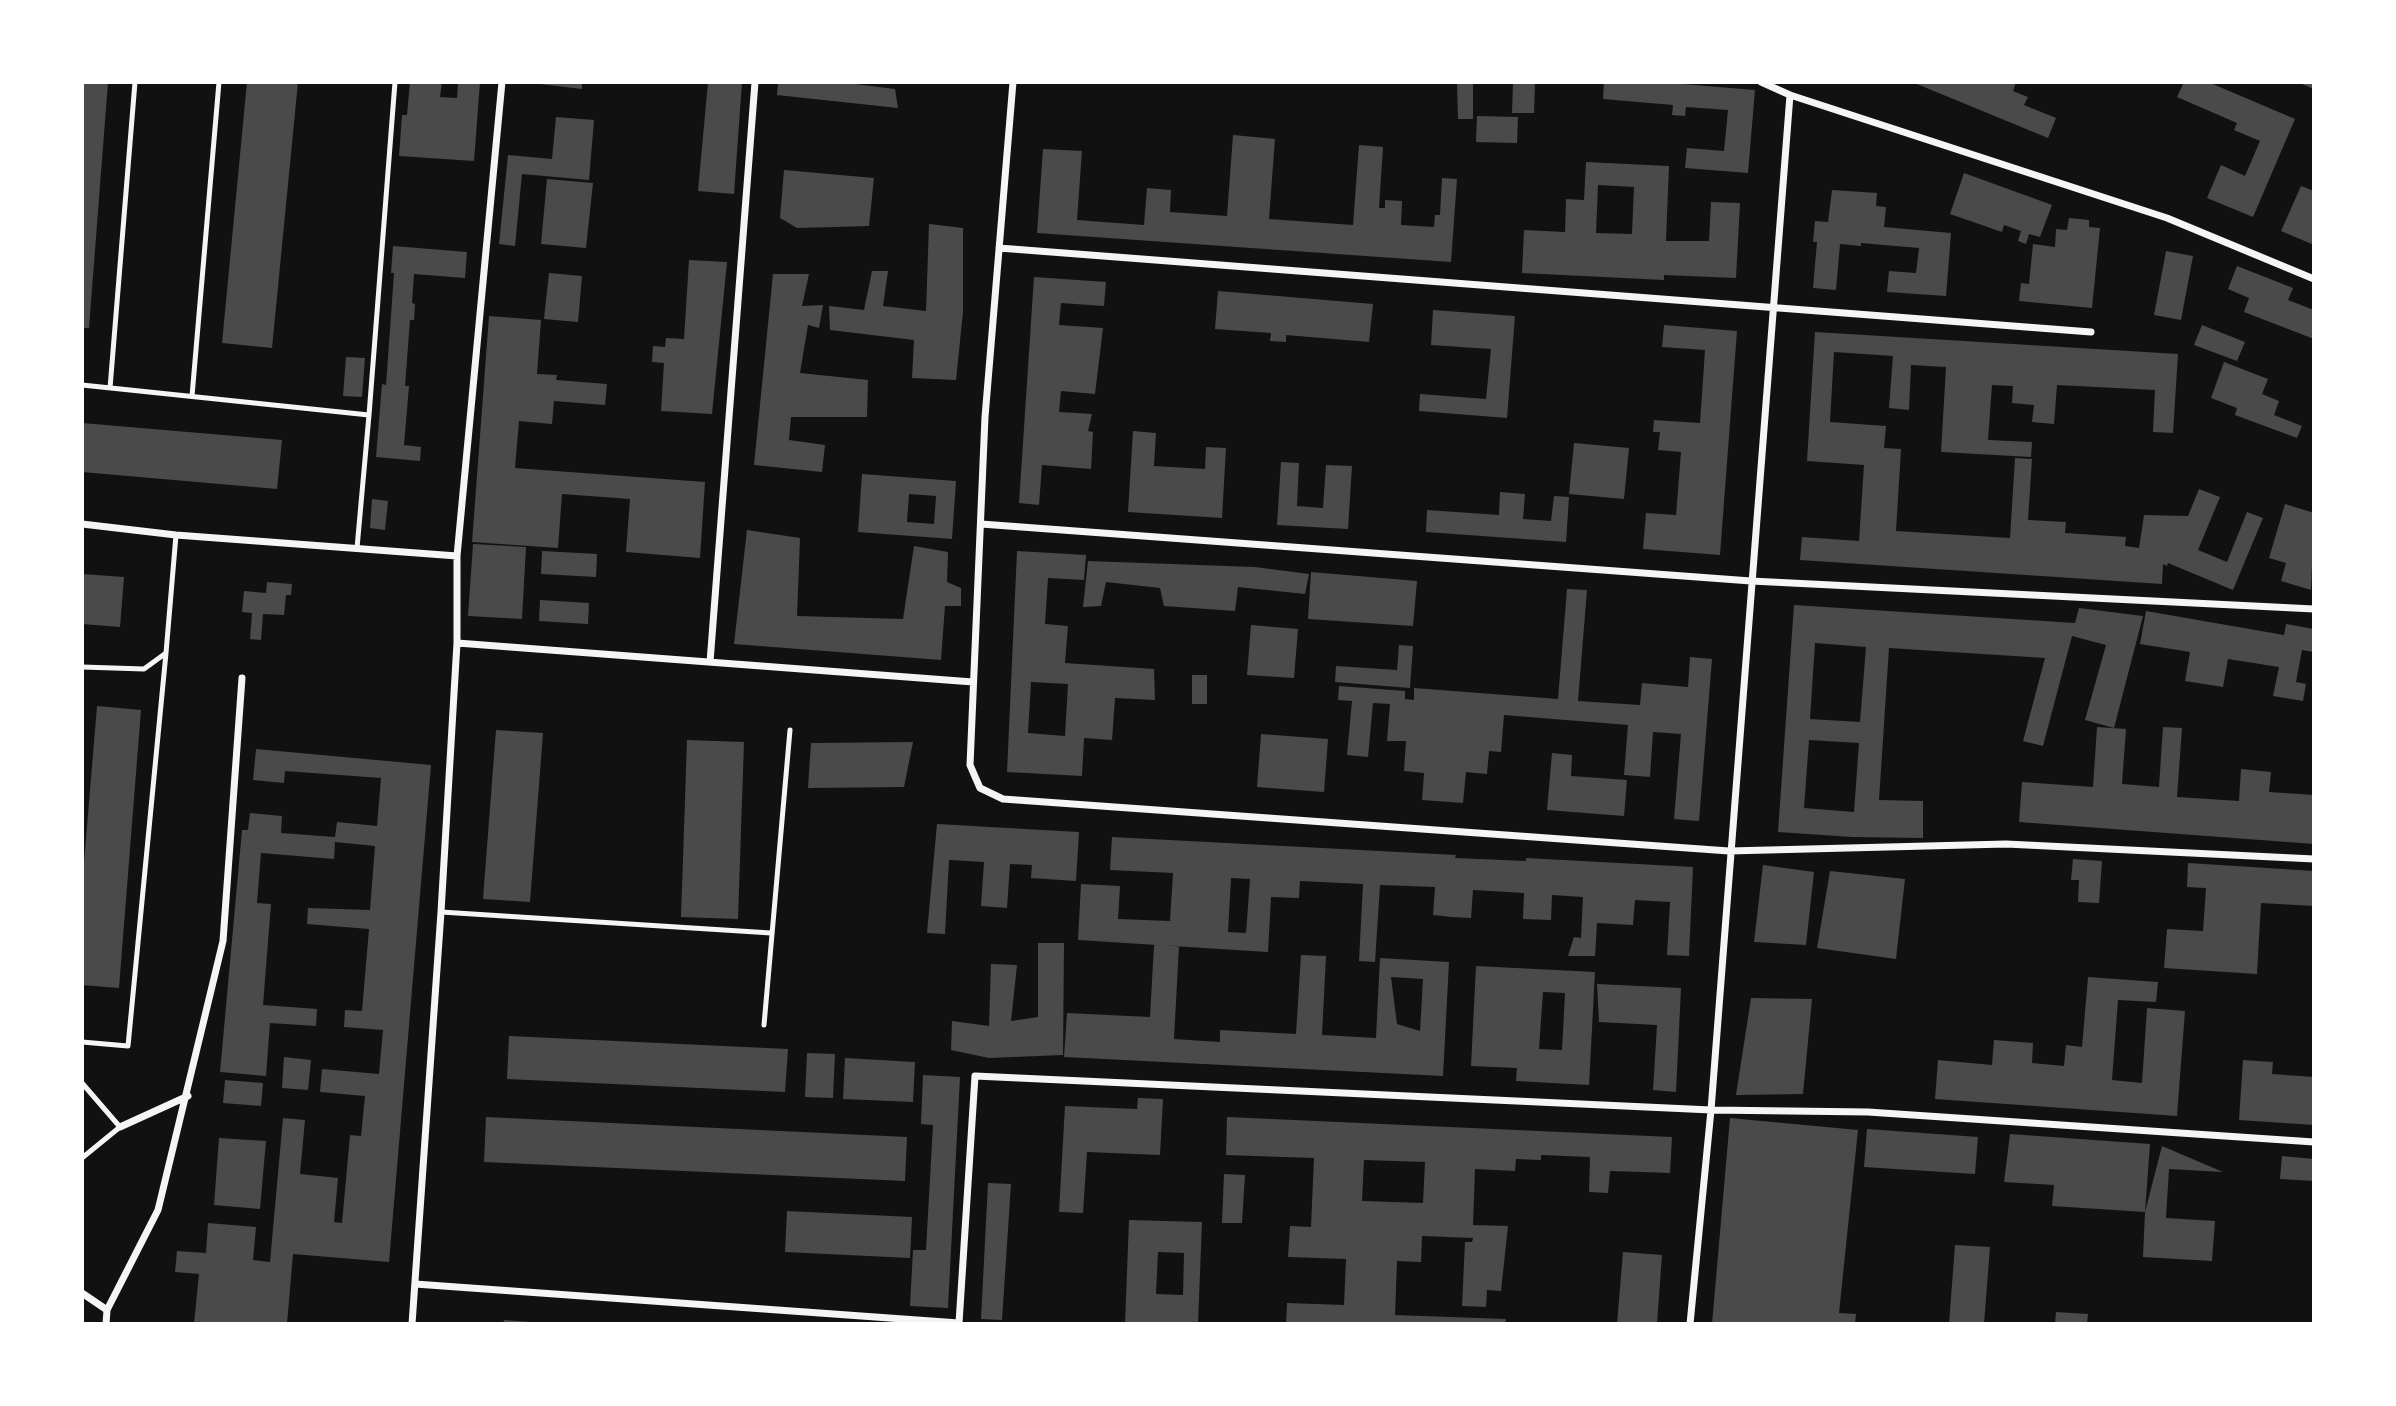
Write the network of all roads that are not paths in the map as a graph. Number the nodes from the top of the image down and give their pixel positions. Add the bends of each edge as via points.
1 (135, 82) edge
2 (219, 82) edge
3 (395, 82) edge
4 (502, 82) edge
5 (755, 82) edge
6 (1013, 82) edge
7 (1761, 82) edge
8 (1790, 95) junction
9 (999, 248) junction
10 (2314, 279) edge
11 (1773, 308) junction
12 (2091, 332) dead end
13 (82, 385) edge
14 (110, 388) junction
15 (192, 396) junction
16 (369, 415) junction
17 (82, 524) edge
18 (981, 524) junction
19 (176, 535) junction
20 (357, 548) junction
21 (457, 556) junction
22 (1751, 581) junction
23 (2314, 609) edge
24 (457, 643) junction
25 (166, 653) junction
26 (710, 662) junction
27 (82, 667) edge
28 (242, 678) dead end
29 (974, 682) junction
30 (790, 730) dead end
31 (1729, 851) junction
32 (2314, 859) edge
33 (441, 912) junction
34 (771, 933) junction
35 (764, 1025) dead end
36 (82, 1042) edge
37 (82, 1083) edge
38 (188, 1096) junction
39 (1711, 1110) junction
40 (120, 1127) junction
41 (2314, 1142) edge
42 (82, 1158) edge
43 (415, 1284) junction
44 (82, 1293) edge
45 (107, 1310) junction
46 (960, 1323) edge
47 (106, 1324) edge
48 (412, 1324) edge
49 (1690, 1324) edge

1 - 14 lane
2 - 15 lane
3 - 16 lane
4 - 21 street
5 - 26 street
6 - 9 street
7 - 8 street
8 - 10 street via 2167,218
8 - 11 street
9 - 11 street
9 - 18 street
11 - 12 street
11 - 22 street
13 - 14 lane
14 - 15 lane
15 - 16 lane
16 - 20 lane
17 - 19 street
18 - 22 street
18 - 29 street
19 - 20 street
19 - 25 lane
20 - 21 street
21 - 24 street
22 - 23 street
22 - 31 street
24 - 26 street
24 - 33 street
25 - 27 lane via 144,669
25 - 36 lane via 128,1046
26 - 29 street
28 - 38 street via 223,941
29 - 31 street via 970,765 980,788 1003,799
30 - 34 lane
31 - 32 street via 2006,844
31 - 39 street
33 - 34 lane
33 - 43 street
34 - 35 lane
37 - 40 lane
38 - 40 street
38 - 45 street via 158,1210
39 - 41 street via 1868,1112
39 - 46 street via 975,1076
39 - 49 street
40 - 42 lane
43 - 46 street
43 - 48 street
44 - 45 street
45 - 47 street

